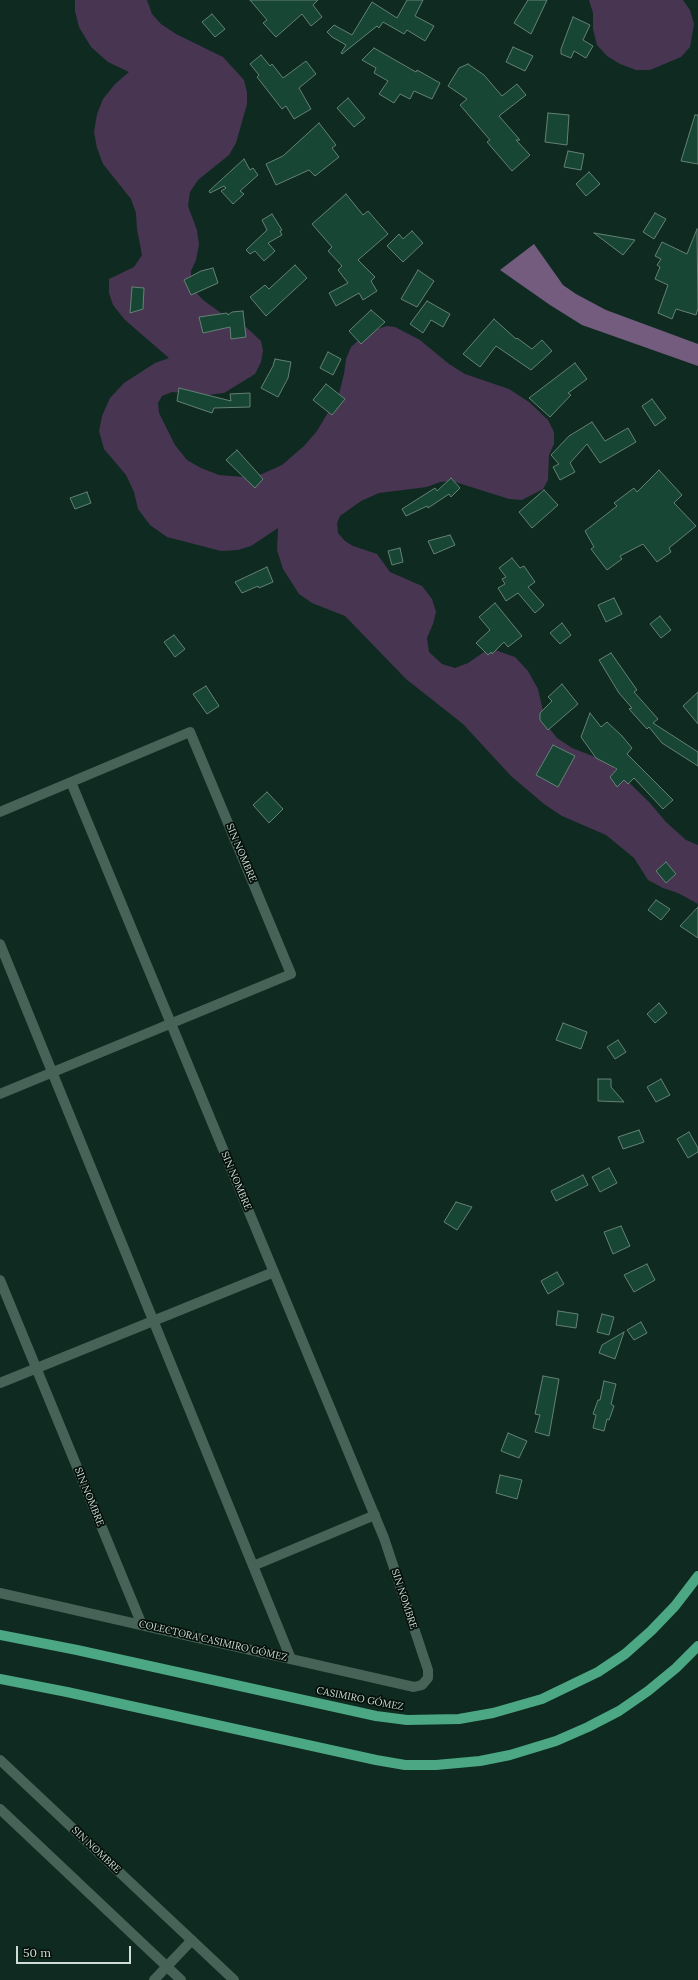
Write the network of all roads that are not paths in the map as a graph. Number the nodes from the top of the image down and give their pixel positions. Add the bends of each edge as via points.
1 (70, 782) junction
2 (0, 812) edge
3 (0, 944) edge
4 (171, 1024) junction
5 (52, 1073) junction
6 (0, 1094) edge
7 (274, 1272) junction
8 (0, 1280) edge
9 (153, 1321) junction
10 (36, 1368) junction
11 (0, 1383) edge
12 (375, 1515) junction
13 (253, 1566) junction
14 (698, 1576) edge
15 (0, 1593) edge
16 (142, 1625) junction
17 (0, 1635) edge
18 (698, 1646) edge
19 (291, 1659) junction
20 (0, 1679) edge
21 (426, 1682) joint
22 (0, 1760) edge
23 (0, 1810) edge
24 (192, 1940) junction
25 (166, 1967) junction
26 (154, 1980) edge
27 (180, 1980) edge
28 (234, 1980) edge

1 - 2 street, SIN NOMBRE
1 - 4 street, SIN NOMBRE
1 - 4 street, SIN NOMBRE via 190,732 291,974
3 - 5 street
4 - 5 street, SIN NOMBRE
4 - 7 street, SIN NOMBRE
5 - 6 street, SIN NOMBRE
5 - 9 street
7 - 9 street
7 - 12 street, SIN NOMBRE
8 - 10 street, SIN NOMBRE
9 - 10 street
9 - 13 street
10 - 11 street
10 - 16 street, SIN NOMBRE
12 - 13 street
12 - 21 street, SIN NOMBRE via 428,1670
13 - 19 street
14 - 17 main road, CASIMIRO GÓMEZ via 675,1606 651,1631 625,1654 598,1672 536,1701 493,1713 458,1719 407,1720 376,1716
15 - 16 street, COLECTORA CASIMIRO GÓMEZ
16 - 19 street, COLECTORA CASIMIRO GÓMEZ
18 - 20 main road via 648,1691 619,1711 588,1727 556,1741 517,1753 443,1765 405,1765 376,1760
19 - 21 street, COLECTORA CASIMIRO GÓMEZ via 414,1687
22 - 24 street, SIN NOMBRE
23 - 25 street
24 - 25 street
24 - 28 street, SIN NOMBRE
25 - 26 street
25 - 27 street

